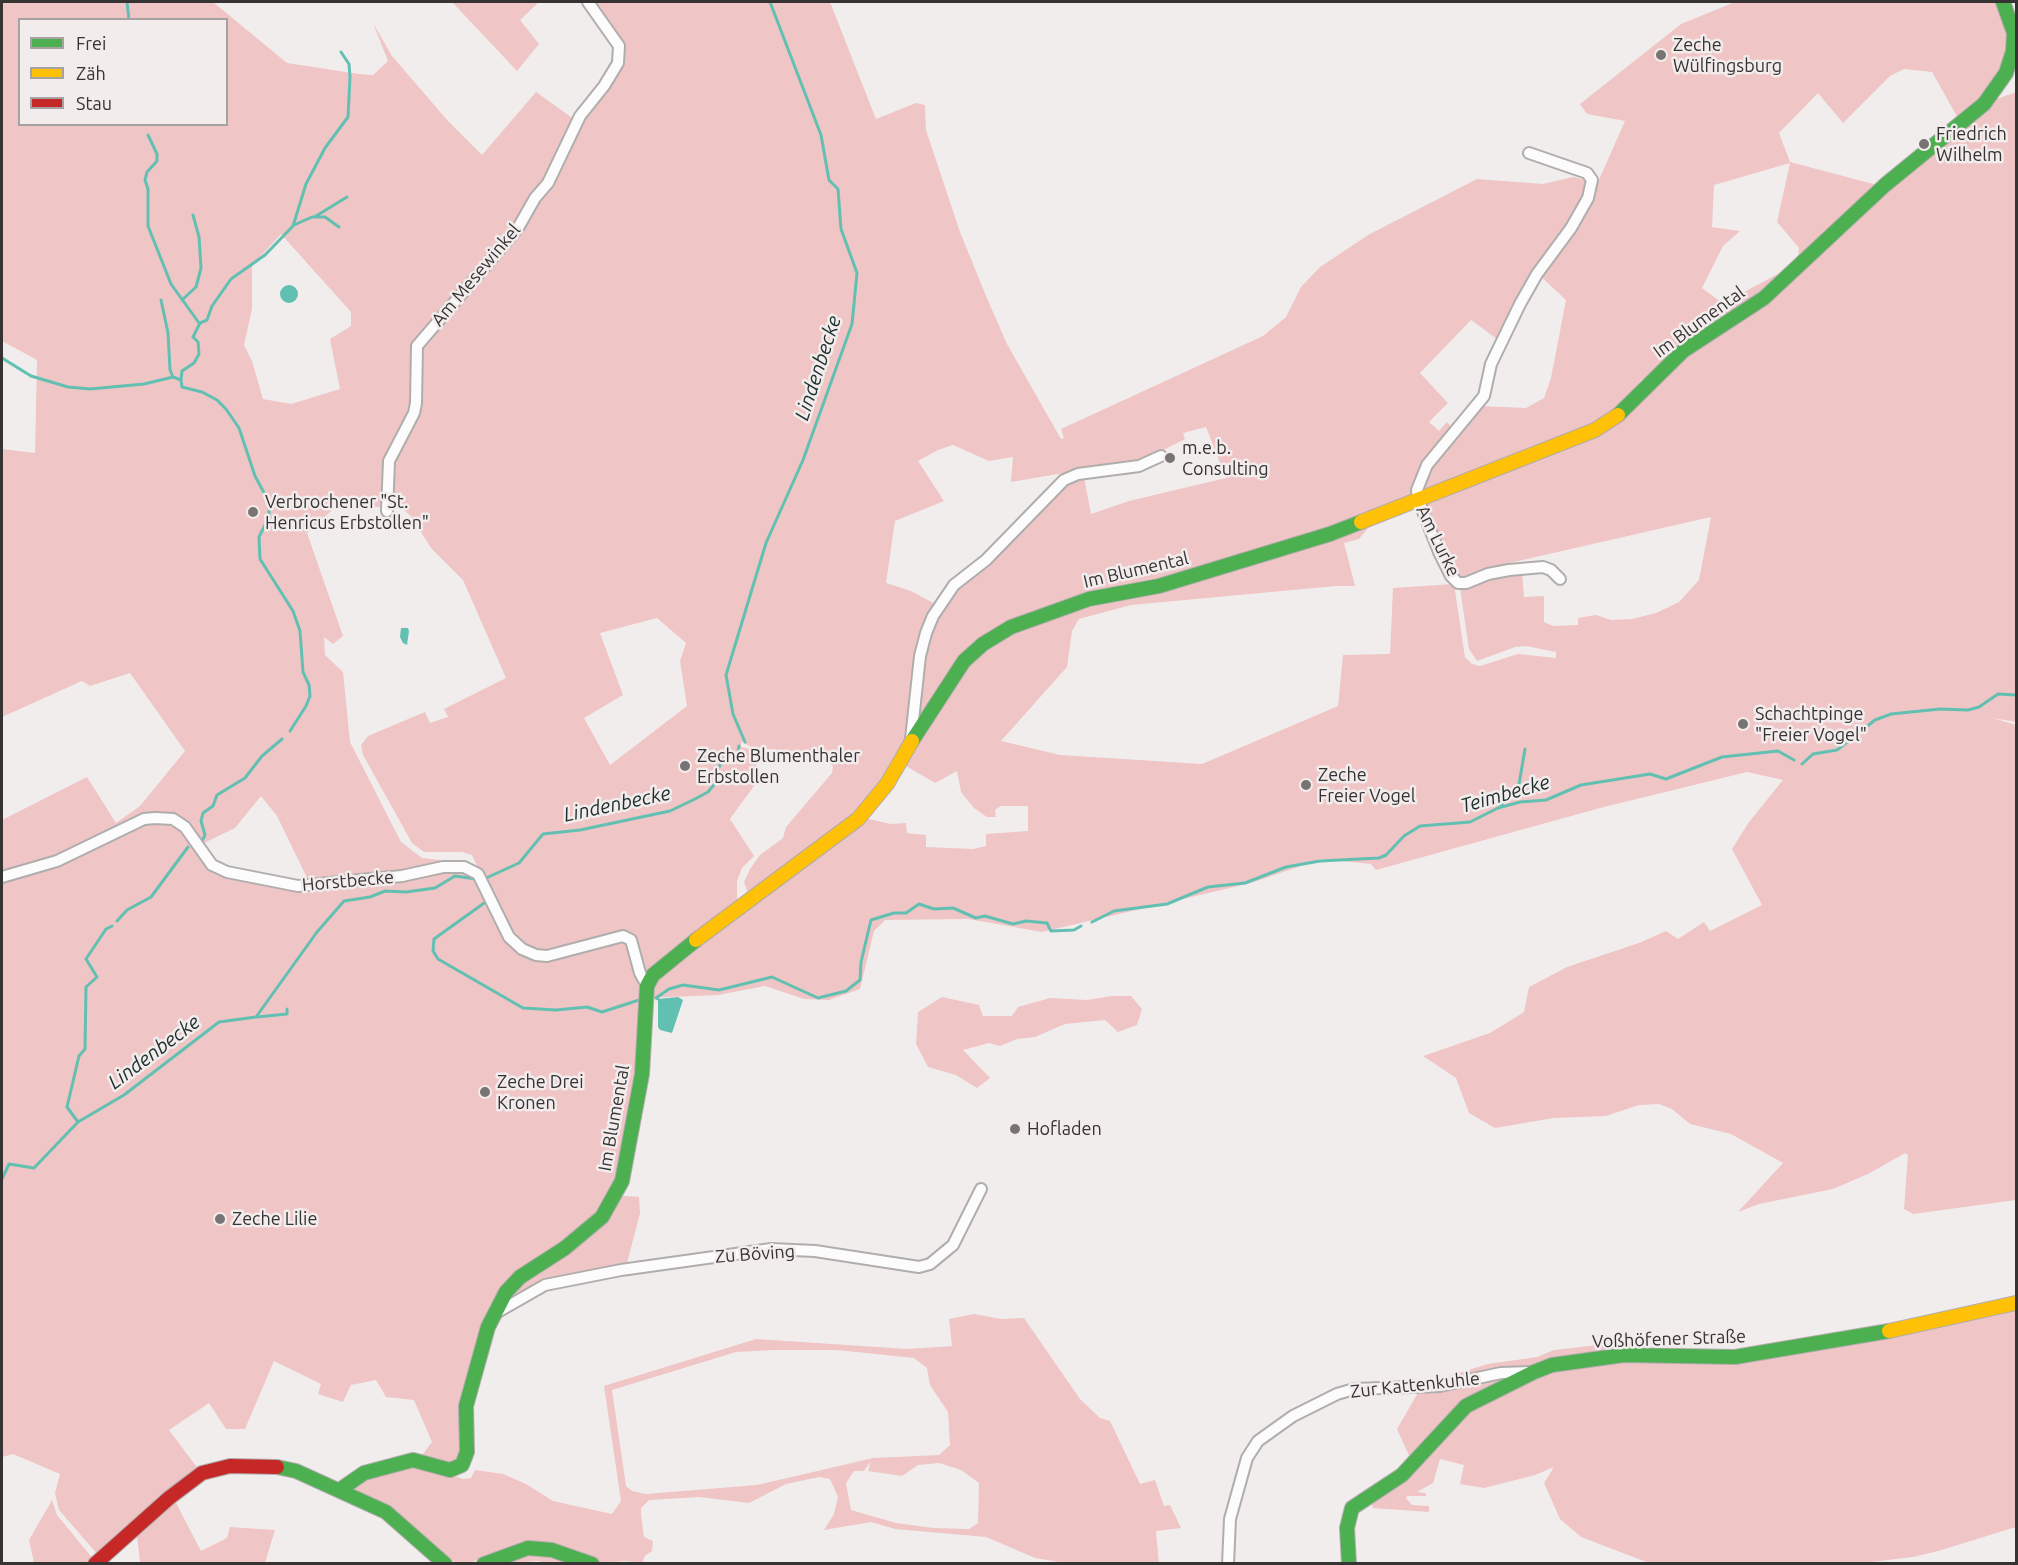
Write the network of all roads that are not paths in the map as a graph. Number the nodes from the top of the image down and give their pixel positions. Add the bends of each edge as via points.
1 (588, 2) edge
2 (2003, 2) edge
3 (1528, 153) dead end
4 (1161, 456) dead end
5 (1418, 499) junction
6 (387, 511) dead end
7 (1560, 579) dead end
8 (911, 744) junction
9 (2, 877) edge
10 (647, 986) junction
11 (981, 1189) dead end
12 (2016, 1302) edge
13 (495, 1313) junction
14 (1534, 1372) junction
15 (340, 1489) junction
16 (95, 1563) edge
17 (445, 1563) edge
18 (484, 1563) edge
19 (592, 1563) edge
20 (1228, 1563) edge
21 (1349, 1563) edge

1 - 6 street, Am Mesewinkel via 617,42 620,56 614,71 580,116 548,183 518,228 417,346 416,403 389,461
2 - 5 street, Im Blumental via 2014,33 2013,51 1996,88 1967,119 1885,185 1764,298 1683,351 1617,416 1595,430
3 - 5 street via 1587,173 1592,180 1588,198 1520,304 1491,364 1484,396 1427,465 1418,483
4 - 8 street, Im Blumental via 1139,466 1078,474 1064,480 986,560 954,585 926,633
5 - 7 street, Am Lurke via 1439,552 1458,583 1509,570 1543,567
5 - 8 street, Im Blumental via 1284,549 1159,586 1089,599 1011,627 964,661
8 - 10 street, Im Blumental via 887,784 858,819 670,959
9 - 10 street, Horstbecke via 57,861 144,819 154,818 173,819 184,827 212,865 227,872 298,886 464,867 478,874 509,937 522,949 547,956 623,936 631,940
10 - 13 street, Im Blumental via 640,1086 625,1166 613,1202 589,1228 520,1277
11 - 13 street, Zu Böving via 953,1245 930,1264 919,1267 815,1251 771,1249 621,1270 545,1286
12 - 14 street, Voßhöfener Straße via 1869,1335 1735,1356 1624,1355
13 - 15 street, Im Blumental via 471,1383 465,1421 467,1452 462,1465 450,1470 413,1460 364,1473
14 - 20 street, Zur Kattenkuhle via 1501,1373 1440,1386 1354,1389 1293,1416 1258,1441 1247,1458 1230,1519
14 - 21 street, Voßhöfener Straße via 1466,1406 1402,1475 1352,1508 1347,1528
15 - 16 street via 270,1465 230,1466 202,1473
15 - 17 street via 386,1512
18 - 19 street via 528,1548 558,1551

